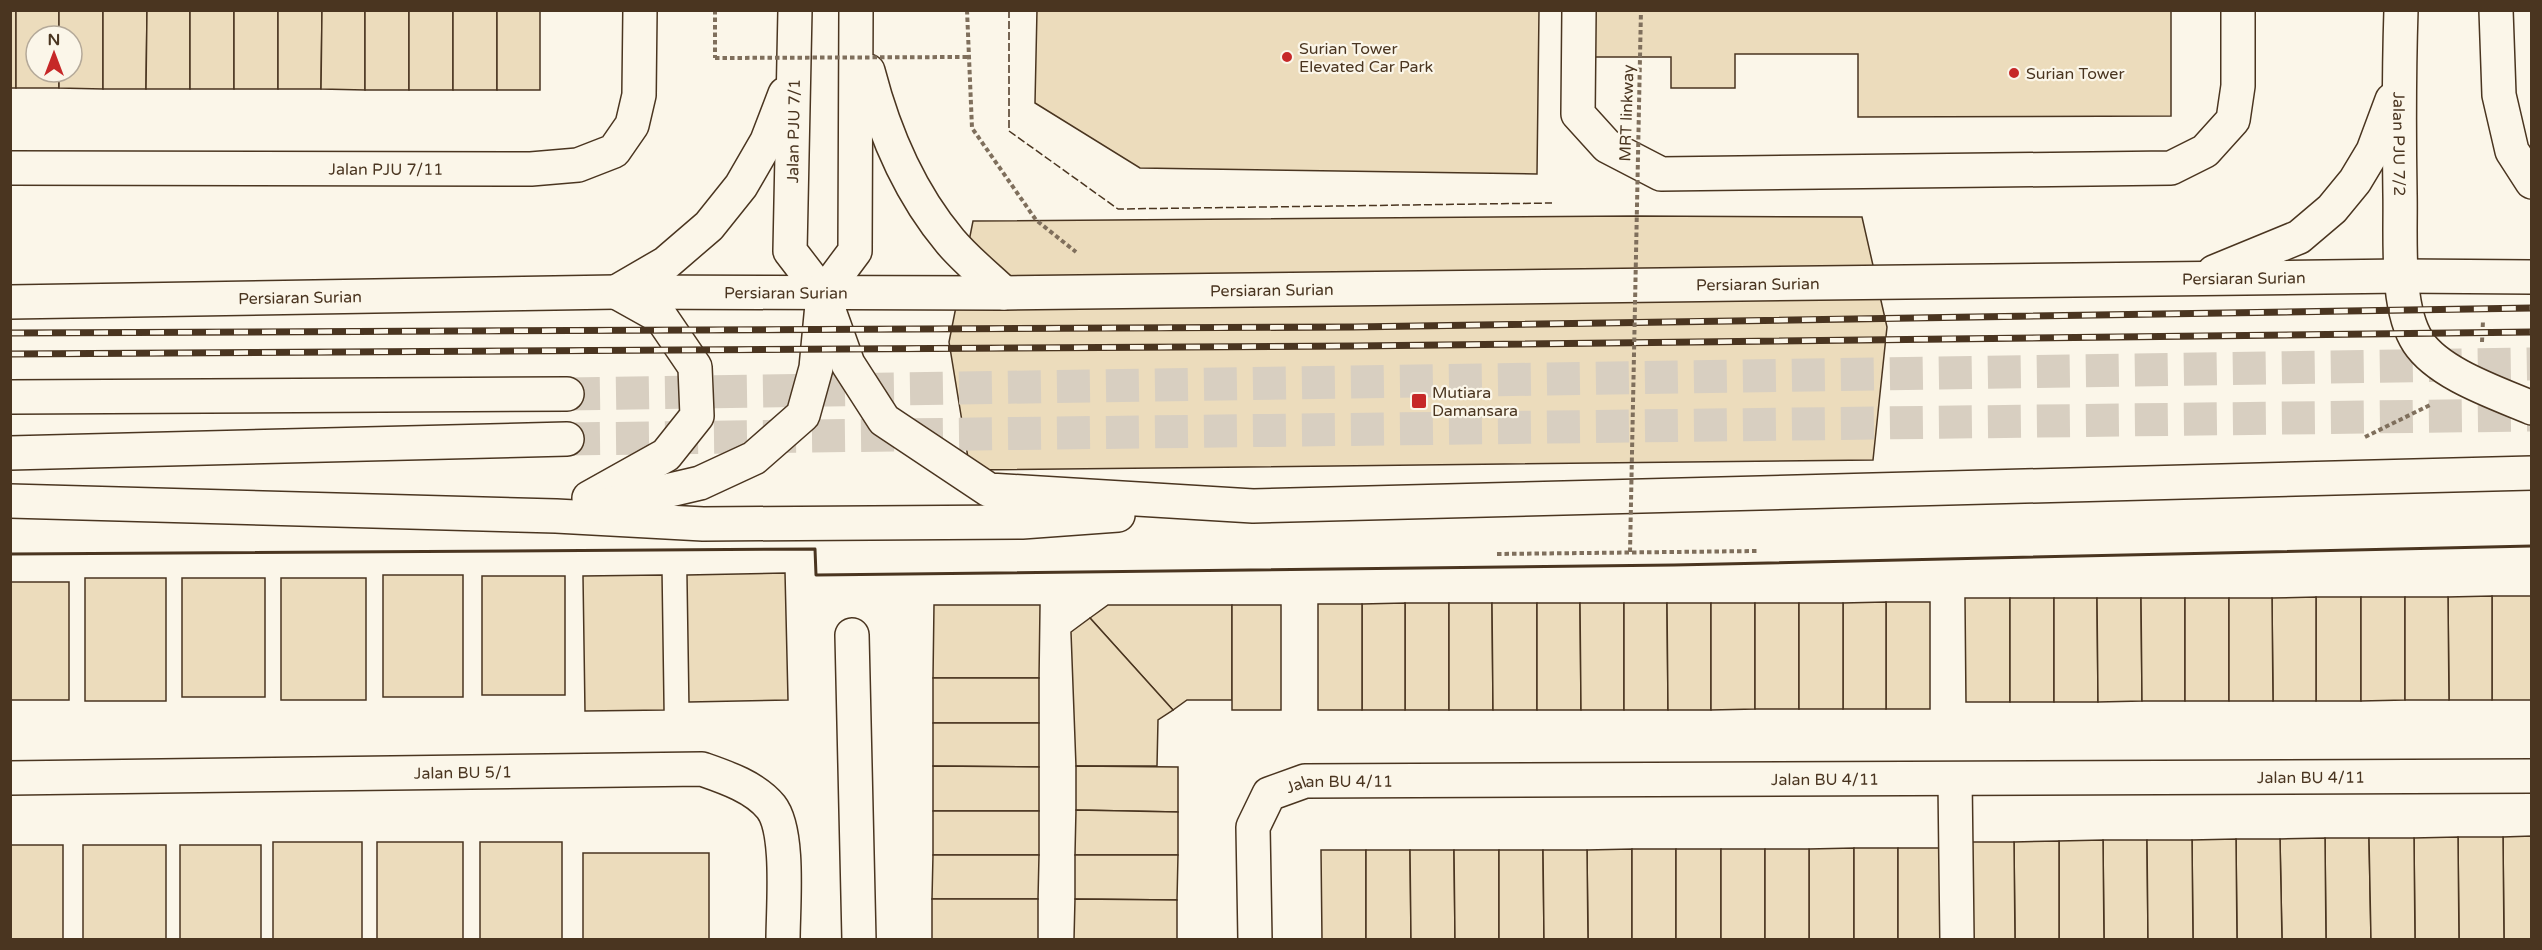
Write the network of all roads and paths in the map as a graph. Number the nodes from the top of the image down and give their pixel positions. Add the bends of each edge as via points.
1 (640, 10) edge
2 (715, 10) edge
3 (856, 10) edge
4 (967, 10) edge
5 (1579, 10) edge
6 (1641, 10) edge
7 (2238, 10) edge
8 (2401, 10) edge
9 (2496, 10) edge
10 (795, 26) edge
11 (968, 57) junction
12 (2399, 84) junction
13 (10, 168) edge
14 (2532, 182) edge
15 (1036, 220) dead end
16 (2402, 276) junction
17 (2532, 277) edge
18 (2199, 278) junction
19 (616, 292) junction
20 (1004, 293) junction
21 (823, 294) junction
22 (10, 303) edge
23 (2482, 321) dead end
24 (2482, 343) dead end
25 (567, 394) tunnel mouth
26 (10, 398) edge
27 (2430, 405) dead end
28 (2532, 408) edge
29 (567, 439) tunnel mouth
30 (2358, 440) dead end
31 (10, 453) edge
32 (2532, 473) edge
33 (10, 501) edge
34 (1243, 506) junction
35 (556, 516) junction
36 (1759, 551) dead end
37 (1630, 552) junction
38 (1497, 554) dead end
39 (852, 635) dead end
40 (2532, 776) edge
41 (10, 778) edge
42 (1955, 779) junction
43 (783, 939) edge
44 (859, 939) edge
45 (1255, 939) edge
46 (1957, 939) edge

1 - 13 street, Jalan PJU 7/11 via 639,95 632,125 614,151 578,165 531,169
2 - 11 path, bridge via 716,58
3 - 20 street via 879,113 897,159 921,202 951,242
3 - 21 street via 855,250
4 - 11 path
5 - 7 street via 1578,114 1607,146 1661,174 2171,168 2205,151 2233,120 2238,86
6 - 37 path, MRT linkway, bridge
8 - 12 street, Jalan PJU 7/2
9 - 14 street via 2499,95 2512,151
10 - 19 street via 786,93 767,141 741,186 709,226 666,263
10 - 21 street, Jalan PJU 7/1 via 790,250
11 - 15 path via 972,128
12 - 16 street, Jalan PJU 7/2
12 - 18 street via 2373,151 2332,209 2299,237
16 - 17 street, Persiaran Surian
16 - 18 street, Persiaran Surian
16 - 28 street, Jalan PJU 7/2 via 2405,308 2418,342 2449,372
18 - 20 street, Persiaran Surian
19 - 21 street, Persiaran Surian
19 - 22 street, Persiaran Surian
19 - 35 street via 661,317 695,367 697,416 666,455
20 - 21 street, Persiaran Surian
21 - 34 street via 848,364 884,420 989,490
21 - 35 street via 816,368 803,415 754,458 700,483
23 - 24 path
25 - 26 street
27 - 30 path
29 - 31 street
32 - 34 street
33 - 35 street
34 - 35 street via 1022,522 703,524
36 - 37 path
37 - 38 path
39 - 44 street
40 - 42 street, Jalan BU 4/11
41 - 43 street, Jalan BU 5/1 via 702,769 734,780 757,795 780,822
42 - 45 street, Jalan BU 4/11 via 1305,782 1269,794 1253,827
42 - 46 street

